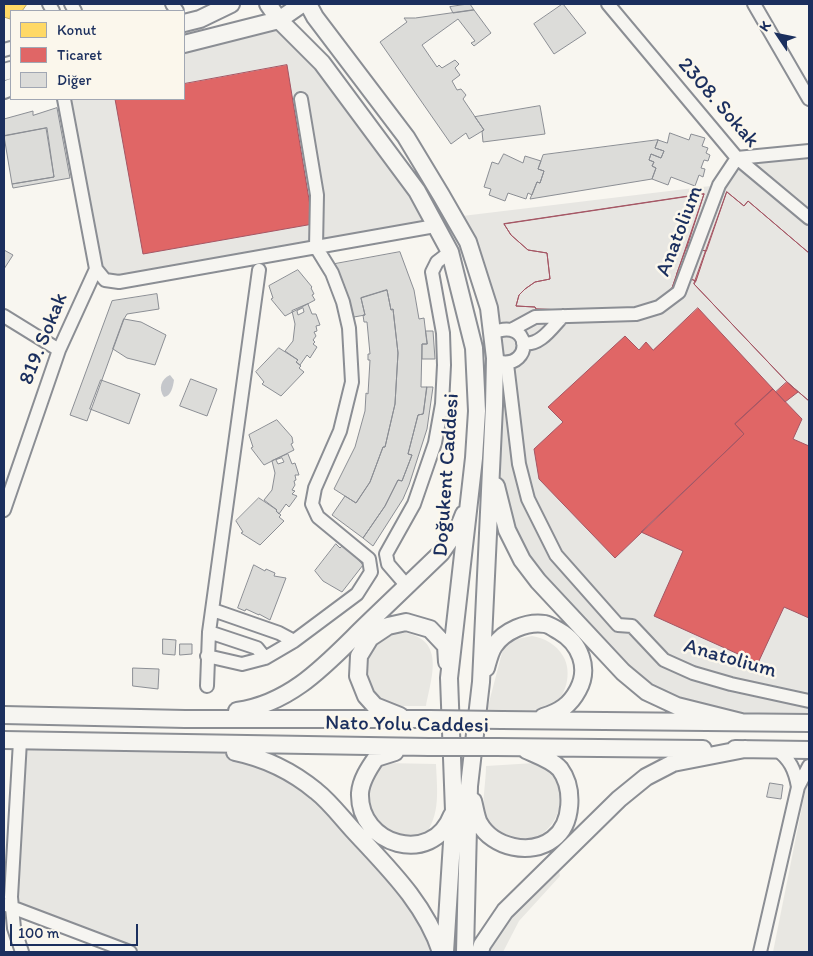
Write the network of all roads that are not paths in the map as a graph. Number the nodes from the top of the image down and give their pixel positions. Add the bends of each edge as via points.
1 (231, 4) edge
2 (268, 4) edge
3 (302, 4) edge
4 (308, 4) edge
5 (608, 4) edge
6 (754, 4) edge
7 (279, 20) junction
8 (185, 23) edge
9 (185, 44) edge
10 (301, 99) dead end
11 (809, 99) edge
12 (64, 100) edge
13 (809, 151) edge
14 (737, 158) junction
15 (809, 218) edge
16 (435, 226) junction
17 (316, 247) junction
18 (450, 252) junction
19 (96, 269) junction
20 (259, 270) dead end
21 (4, 316) edge
22 (563, 316) junction
23 (514, 329) junction
24 (492, 333) junction
25 (523, 343) junction
26 (59, 350) junction
27 (501, 363) junction
28 (474, 458) junction
29 (491, 464) junction
30 (4, 510) edge
31 (407, 586) junction
32 (213, 610) junction
33 (209, 632) junction
34 (294, 641) junction
35 (207, 656) junction
36 (265, 658) junction
37 (449, 678) junction
38 (480, 682) junction
39 (207, 686) dead end
40 (809, 701) edge
41 (4, 715) edge
42 (185, 719) junction
43 (412, 719) junction
44 (530, 720) junction
45 (741, 722) junction
46 (809, 723) edge
47 (4, 740) edge
48 (20, 741) junction
49 (181, 744) junction
50 (411, 747) junction
51 (522, 748) junction
52 (745, 749) junction
53 (783, 749) junction
54 (809, 750) edge
55 (809, 762) edge
56 (809, 766) edge
57 (469, 786) junction
58 (798, 787) junction
59 (454, 810) junction
60 (7, 905) edge
61 (22, 952) edge
62 (130, 952) edge
63 (441, 952) edge
64 (445, 952) edge
65 (465, 952) edge
66 (480, 952) edge
67 (760, 952) edge

1 - 8 main road
2 - 7 main road, Doğukent Caddesi
3 - 7 main road
4 - 24 main road, Doğukent Caddesi via 315,18 406,137 468,242 489,308
5 - 14 street, 2308. Sokak
6 - 11 street
7 - 9 main road
7 - 16 main road, Doğukent Caddesi via 322,63 417,190
10 - 17 street via 317,194
12 - 19 street
13 - 14 street
14 - 15 street, 2308. Sokak
14 - 22 street, Anatolium via 719,185 678,292 659,308 636,314
16 - 17 street
16 - 18 main road, Doğukent Caddesi
17 - 19 street via 119,282 105,280
17 - 34 street via 332,273 343,302 349,328 352,382 340,431 315,488 312,504 318,516 369,559 371,572 357,594
18 - 28 main road, Doğukent Caddesi via 474,348 477,411
18 - 31 street via 437,262 432,272 443,333 444,365 435,443 414,504 386,554 388,564
19 - 26 street, 819. Sokak
20 - 32 street
21 - 26 street
22 - 23 street, Anatolium via 535,317
22 - 25 street via 538,341
23 - 24 street, Anatolium via 504,328
23 - 25 street
24 - 27 main road, Doğukent Caddesi
25 - 27 street via 524,350 518,360
26 - 30 street, 819. Sokak
27 - 29 main road, Doğukent Caddesi
27 - 40 street, Anatolium via 528,499 556,555 618,625 632,626 664,660 693,673
28 - 31 main road via 468,503 458,529 441,553
28 - 37 main road, Doğukent Caddesi
29 - 38 main road, Doğukent Caddesi
29 - 45 main road via 507,530 522,560 623,672 647,692 677,706
31 - 42 main road via 314,676 286,695 259,708
32 - 33 street
32 - 34 street
33 - 35 street
33 - 36 street via 257,648
34 - 36 street
35 - 36 street via 242,664
35 - 39 street
37 - 43 main road via 446,646 430,629 406,622 388,626 370,638 359,656 358,676 366,696 374,706
37 - 59 main road, Doğukent Caddesi
38 - 44 main road via 494,646 507,633 526,625 546,624 568,637 578,649 584,667 580,686 571,703 554,714
38 - 57 main road, Doğukent Caddesi
41 - 42 main road, Nato Yolu Caddesi
42 - 43 main road, Nato Yolu Caddesi
43 - 44 main road, Nato Yolu Caddesi, bridge
44 - 45 main road, Nato Yolu Caddesi
45 - 46 main road, Nato Yolu Caddesi
47 - 48 main road, Nato Yolu Caddesi
48 - 49 main road, Nato Yolu Caddesi
48 - 60 street
49 - 50 main road, Nato Yolu Caddesi
49 - 63 main road via 256,756 317,791 404,885 434,931
50 - 51 main road, Nato Yolu Caddesi, bridge
50 - 59 main road via 376,758 366,774 360,792 363,810 371,827 386,839 405,845 424,844 439,835
51 - 52 main road, Nato Yolu Caddesi
51 - 57 main road via 560,769 568,788 571,803 563,826 554,839 538,846 514,849 496,840 480,824
52 - 53 main road, Nato Yolu Caddesi
52 - 66 main road via 673,763 646,777 619,799 505,911
53 - 54 main road, Nato Yolu Caddesi
53 - 55 street
53 - 58 street via 796,773
56 - 58 street
57 - 65 main road, Doğukent Caddesi
58 - 67 street
59 - 64 main road, Doğukent Caddesi
60 - 61 street
60 - 62 street

